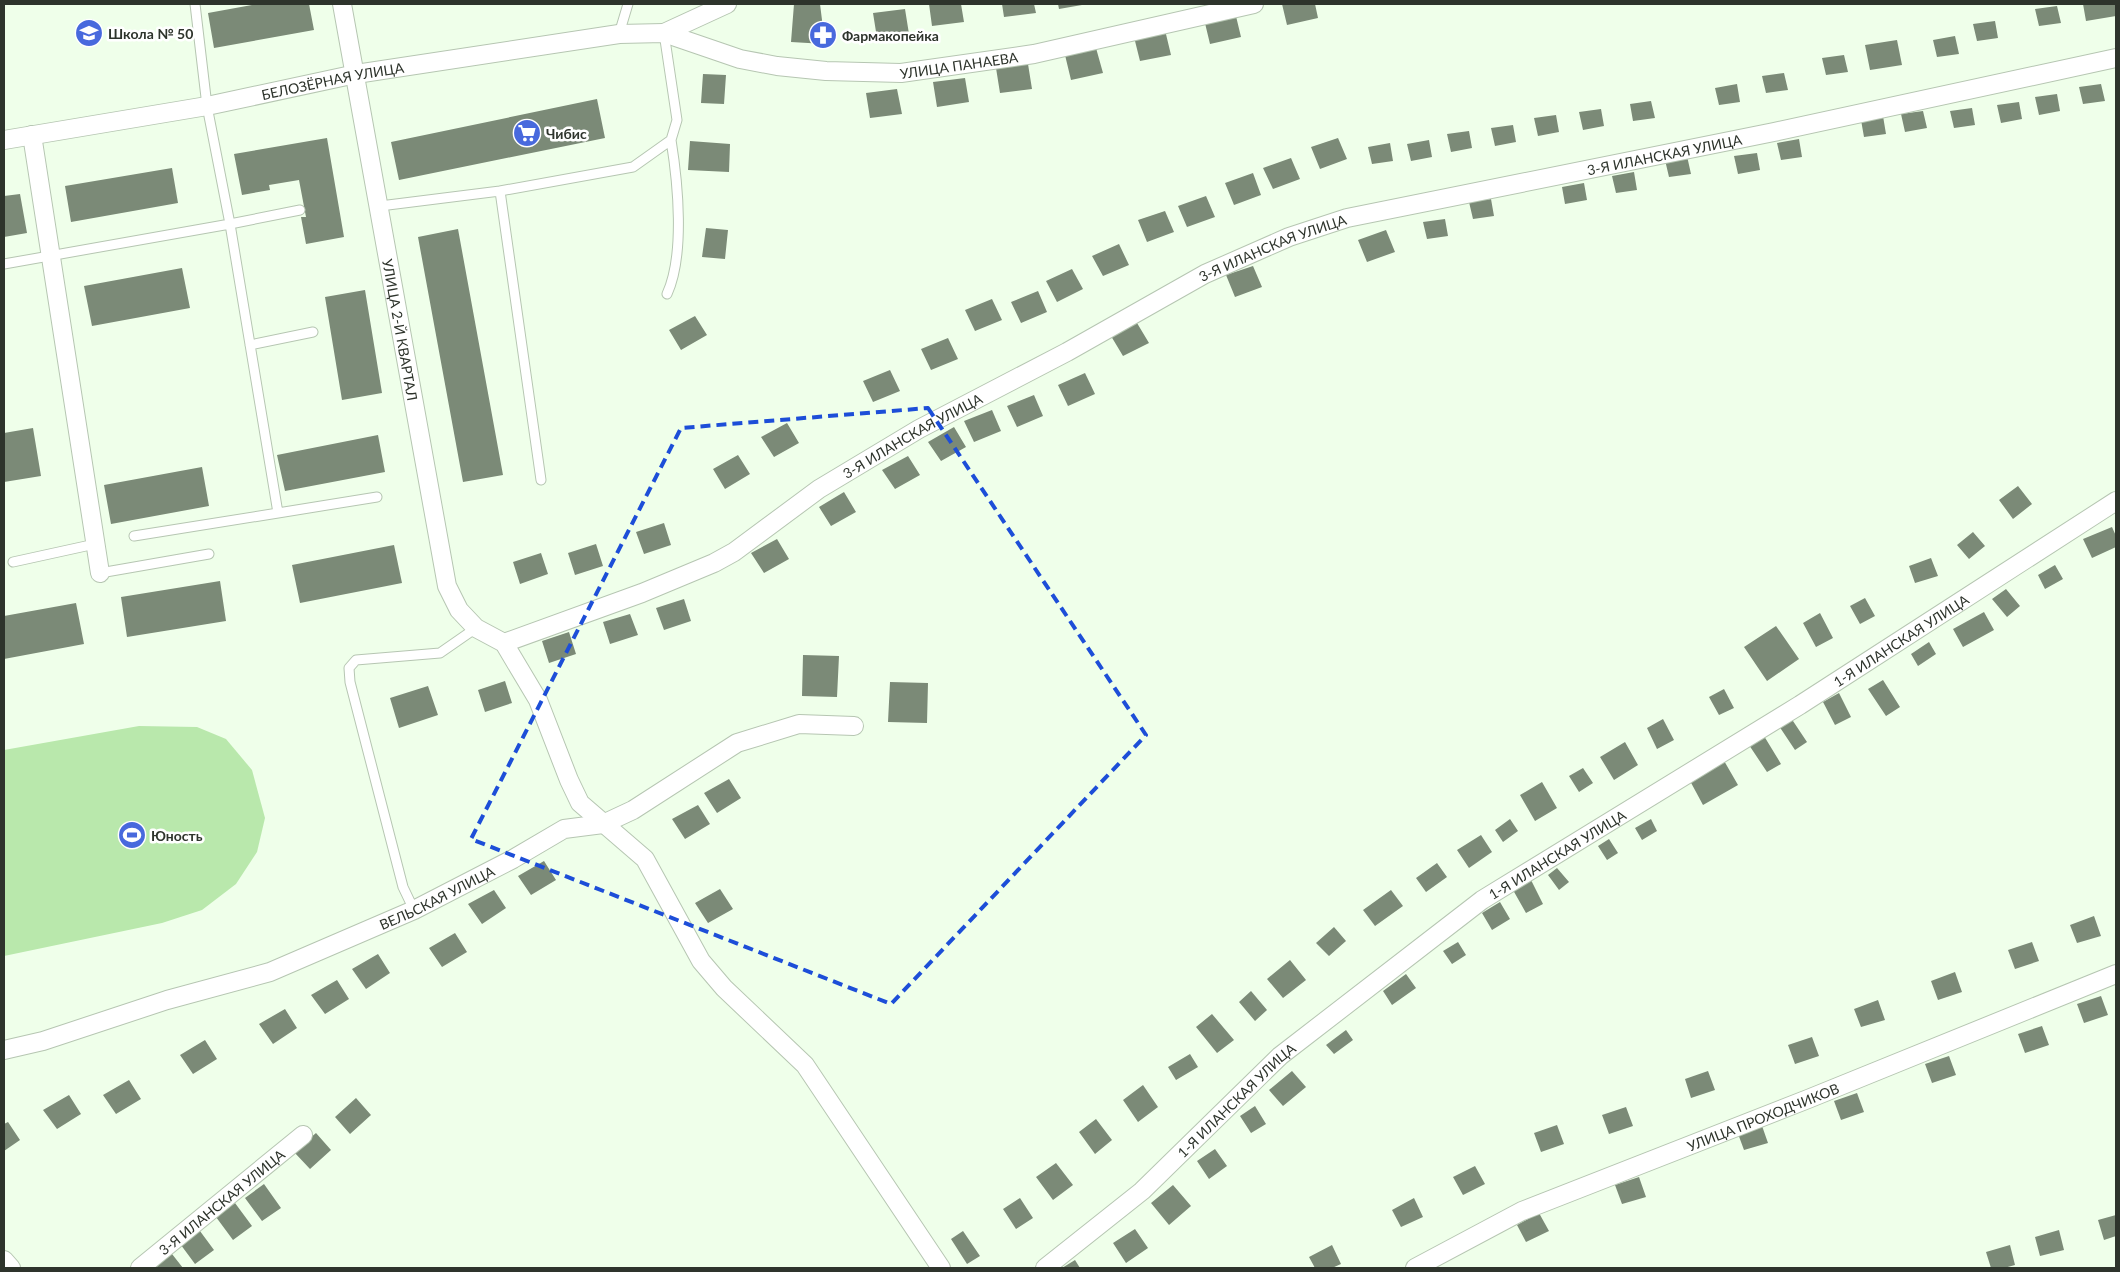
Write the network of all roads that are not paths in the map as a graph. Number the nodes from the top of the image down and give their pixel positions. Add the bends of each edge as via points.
1 (195, 4) edge
2 (342, 4) edge
3 (628, 4) edge
4 (727, 4) edge
5 (1254, 4) edge
6 (664, 33) junction
7 (619, 34) junction
8 (2116, 58) edge
9 (356, 74) junction
10 (207, 106) junction
11 (32, 135) junction
12 (4, 140) edge
13 (671, 140) junction
14 (500, 191) junction
15 (380, 206) junction
16 (300, 210) dead end
17 (230, 224) junction
18 (50, 255) junction
19 (4, 264) edge
20 (667, 294) dead end
21 (313, 332) dead end
22 (250, 346) junction
23 (541, 480) dead end
24 (377, 497) dead end
25 (2116, 501) edge
26 (278, 513) junction
27 (134, 536) dead end
28 (95, 544) junction
29 (209, 554) dead end
30 (13, 562) dead end
31 (100, 573) joint
32 (476, 628) junction
33 (504, 644) junction
34 (854, 726) dead end
35 (603, 824) junction
36 (414, 910) junction
37 (2116, 974) edge
38 (4, 1050) edge
39 (303, 1136) dead end
40 (4, 1260) edge
41 (11, 1268) edge
42 (140, 1268) edge
43 (941, 1268) edge
44 (1045, 1268) edge
45 (1415, 1268) edge

1 - 10 lane
2 - 9 street, УЛИЦА 2-Й КВАРТАЛ
3 - 7 lane
4 - 6 street
5 - 6 street, УЛИЦА ПАНАЕВА via 1034,54 901,73 826,72 777,66 740,59
6 - 7 street, БЕЛОЗЁРНАЯ УЛИЦА
6 - 13 lane via 677,120
7 - 9 street, БЕЛОЗЁРНАЯ УЛИЦА
8 - 33 street, 3-Я ИЛАНСКАЯ УЛИЦА via 1774,132 1347,218 1289,237 1206,274 918,430 819,489 728,556 642,593
9 - 10 street, БЕЛОЗЁРНАЯ УЛИЦА
9 - 15 street, УЛИЦА 2-Й КВАРТАЛ
10 - 11 street, БЕЛОЗЁРНАЯ УЛИЦА
10 - 17 lane
11 - 12 street, БЕЛОЗЁРНАЯ УЛИЦА
11 - 18 street
13 - 14 lane via 633,167
13 - 20 lane via 676,173 678,257
14 - 15 lane
14 - 23 lane
15 - 32 street, УЛИЦА 2-Й КВАРТАЛ via 447,586 459,610
16 - 17 lane
17 - 18 lane
17 - 22 lane
18 - 19 lane
18 - 28 street
21 - 22 lane
22 - 26 lane
24 - 26 lane
25 - 44 street, 1-Я ИЛАНСКАЯ УЛИЦА via 1800,705 1482,900 1280,1056 1142,1191
26 - 27 lane
28 - 30 lane
28 - 31 street
29 - 31 lane
32 - 33 street, УЛИЦА 2-Й КВАРТАЛ
32 - 36 lane via 440,653 356,660 349,668 401,878
33 - 35 street via 538,700 580,803
34 - 35 street, ВЕЛЬСКАЯ УЛИЦА via 799,724 737,743 633,810
35 - 36 street, ВЕЛЬСКАЯ УЛИЦА via 564,829
35 - 43 street via 646,859 701,961 724,988 805,1065
36 - 38 street, ВЕЛЬСКАЯ УЛИЦА via 270,972
37 - 45 street, УЛИЦА ПРОХОДЧИКОВ via 1522,1211
39 - 42 street, 3-Я ИЛАНСКАЯ УЛИЦА
40 - 41 street

